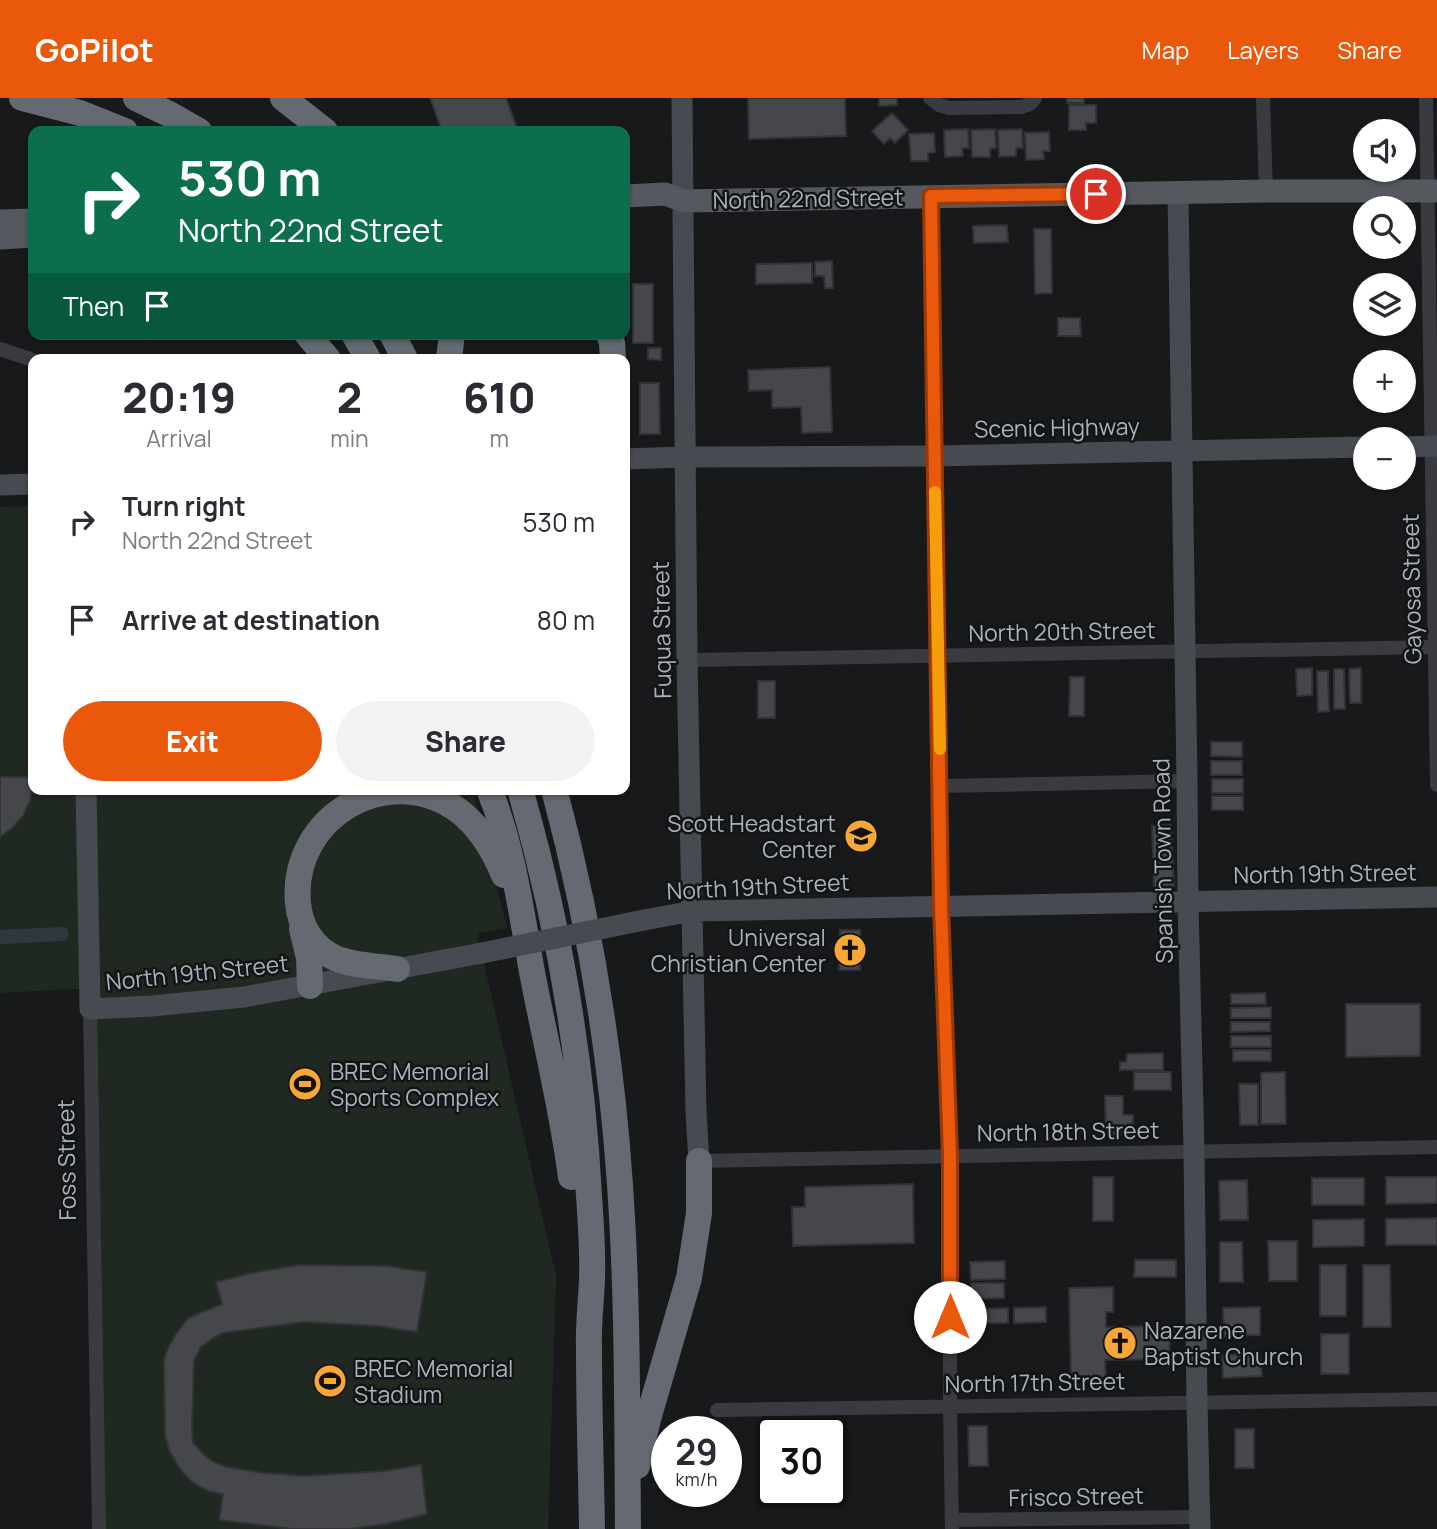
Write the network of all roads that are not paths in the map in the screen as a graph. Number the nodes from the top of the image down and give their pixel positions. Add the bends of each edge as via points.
1 (22, 98) edge
2 (136, 98) edge
3 (283, 98) edge
4 (682, 98) edge
5 (930, 98) edge
6 (1035, 98) edge
7 (1263, 98) edge
8 (1426, 98) edge
9 (112, 126) edge
10 (190, 126) edge
11 (319, 126) edge
12 (1266, 191) junction
13 (1432, 191) edge
14 (1178, 193) junction
15 (630, 196) edge
16 (931, 196) junction
17 (684, 201) junction
18 (630, 211) edge
19 (28, 220) edge
20 (0, 222) edge
21 (28, 236) edge
22 (0, 238) edge
23 (312, 340) edge
24 (0, 349) edge
25 (324, 354) edge
26 (28, 357) edge
27 (1434, 446) edge
28 (1353, 447) edge
29 (1416, 447) edge
30 (1182, 451) junction
31 (935, 456) junction
32 (684, 457) junction
33 (630, 459) edge
34 (28, 484) edge
35 (0, 485) edge
36 (1436, 647) edge
37 (1185, 652) junction
38 (938, 655) junction
39 (687, 660) junction
40 (1187, 781) junction
41 (1437, 785) edge
42 (940, 786) junction
43 (86, 795) edge
44 (375, 795) edge
45 (418, 795) edge
46 (491, 795) edge
47 (521, 795) edge
48 (556, 795) edge
49 (1437, 897) edge
50 (1188, 902) junction
51 (941, 906) junction
52 (693, 911) junction
53 (299, 915) junction
54 (397, 969) junction
55 (533, 974) junction
56 (310, 986) junction
57 (90, 1009) junction
58 (1437, 1147) edge
59 (1194, 1151) junction
60 (950, 1156) junction
61 (699, 1160) junction
62 (589, 1346) junction
63 (1437, 1399) edge
64 (1196, 1403) junction
65 (950, 1406) junction
66 (717, 1410) dead end
67 (1200, 1523) edge
68 (628, 1524) edge
69 (952, 1525) edge
70 (99, 1529) edge
71 (592, 1529) edge

1 - 9 highway
2 - 10 highway
3 - 11 highway
4 - 17 street, Fuqua Street
5 - 6 street via 949,108 1021,107
7 - 12 street
8 - 13 street, Gayosa Street
12 - 13 main road, North 22nd Street
12 - 14 main road, North 22nd Street
13 - 27 street, Gayosa Street
14 - 16 main road, North 22nd Street
14 - 30 street, Spanish Town Road
15 - 17 main road, North 22nd Street via 665,194
16 - 17 main road, North 22nd Street
16 - 31 street
17 - 18 main road, North 22nd Street via 666,209
17 - 32 street, Fuqua Street
19 - 20 main road
21 - 22 main road
23 - 25 highway
24 - 26 street
27 - 29 street
27 - 36 street, Gayosa Street
28 - 30 street, Scenic Highway
30 - 31 street, Scenic Highway
30 - 37 street, Spanish Town Road
31 - 32 street, Scenic Highway
31 - 38 street
32 - 33 street, Scenic Highway
32 - 39 street, Fuqua Street
34 - 35 street
36 - 37 street, North 20th Street
36 - 41 street, Gayosa Street
37 - 38 street, North 20th Street
37 - 40 street, Spanish Town Road
38 - 39 street, North 20th Street
38 - 42 street
39 - 52 street, Fuqua Street
40 - 42 street
40 - 50 street, Spanish Town Road
42 - 51 street
43 - 57 street, Foss Street
44 - 53 highway via 346,806 315,835 302,861
45 - 55 highway via 460,812 494,853
46 - 55 highway via 512,863
47 - 62 highway via 553,922 575,1053 589,1195
48 - 68 highway via 594,967 613,1099 623,1252
49 - 50 street, North 19th Street
50 - 51 street, North 19th Street
50 - 59 street, Spanish Town Road
51 - 52 street, North 19th Street
51 - 60 street
52 - 54 street, North 19th Street, bridge
52 - 61 street, Fuqua Street
53 - 54 highway via 313,941 327,953 348,962
53 - 56 highway
54 - 56 street, North 19th Street
55 - 62 highway via 567,1145 576,1282
56 - 57 street, North 19th Street via 222,1000
57 - 70 street, Foss Street
58 - 59 street, North 18th Street
59 - 60 street, North 18th Street
59 - 64 street, Spanish Town Road
60 - 61 street, North 18th Street
60 - 65 street
61 - 68 highway via 699,1213 691,1268 648,1419
62 - 71 highway
63 - 64 street, North 17th Street
64 - 65 street, North 17th Street
64 - 67 street, Spanish Town Road
65 - 66 street, North 17th Street
65 - 69 street
67 - 69 street, Frisco Street

